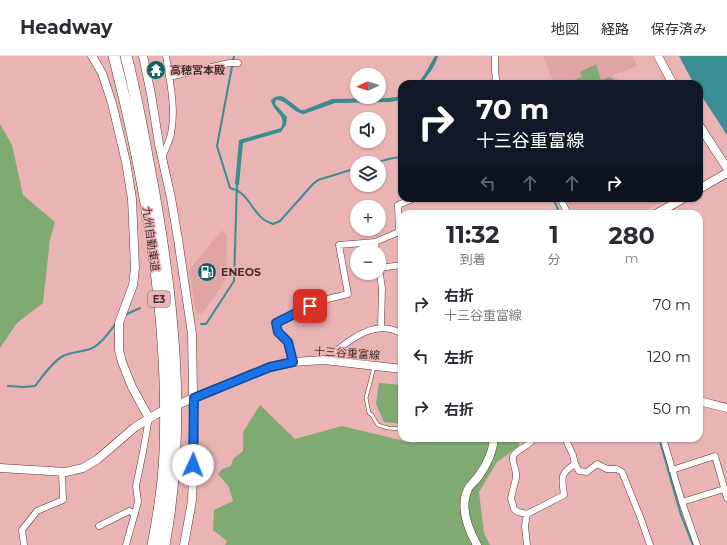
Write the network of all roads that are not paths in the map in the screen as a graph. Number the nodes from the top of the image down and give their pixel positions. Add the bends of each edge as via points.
1 (92, 56) edge
2 (96, 56) edge
3 (111, 56) edge
4 (114, 56) edge
5 (127, 56) edge
6 (143, 56) edge
7 (166, 56) edge
8 (495, 56) edge
9 (658, 56) edge
10 (234, 63) dead end
11 (102, 73) junction
12 (169, 77) junction
13 (496, 80) edge
14 (671, 80) edge
15 (703, 131) edge
16 (162, 158) junction
17 (139, 164) junction
18 (727, 168) edge
19 (727, 173) edge
20 (703, 187) edge
21 (405, 202) edge
22 (677, 202) edge
23 (398, 210) edge
24 (663, 210) edge
25 (398, 234) edge
26 (375, 242) joint
27 (398, 266) edge
28 (386, 267) edge
29 (381, 280) edge
30 (381, 327) junction
31 (398, 331) edge
32 (324, 360) junction
33 (293, 362) junction
34 (374, 365) junction
35 (398, 368) edge
36 (194, 398) junction
37 (703, 402) edge
38 (179, 404) dead end
39 (727, 408) edge
40 (160, 412) dead end
41 (149, 418) junction
42 (398, 429) edge
43 (493, 442) edge
44 (531, 442) edge
45 (567, 442) edge
46 (664, 442) edge
47 (575, 464) junction
48 (0, 468) edge
49 (672, 470) junction
50 (62, 472) junction
51 (724, 489) junction
52 (727, 498) edge
53 (682, 502) junction
54 (135, 514) junction
55 (527, 514) junction
56 (99, 526) dead end
57 (24, 545) edge
58 (126, 545) edge
59 (153, 545) edge
60 (164, 545) edge
61 (184, 545) edge
62 (477, 545) edge
63 (527, 545) edge
64 (650, 545) edge
65 (697, 545) edge

1 - 11 street
2 - 11 street
3 - 17 highway
4 - 17 highway, 九州自動車道 / E3
5 - 60 highway, 九州自動車道 / E3 via 141,119 168,289 174,377 175,454
6 - 16 street
7 - 12 street
8 - 13 street
9 - 14 street
10 - 12 street
11 - 41 street via 120,137 132,207 135,268 133,285 120,323 119,350 132,387
12 - 16 street via 173,121 169,142
15 - 18 street
16 - 36 street via 175,218 192,334
17 - 59 highway, 九州自動車道 / E3 via 158,291 166,418 162,486
19 - 20 street
21 - 23 street via 398,205
22 - 24 street
25 - 26 street
26 - 33 street via 339,245 348,294 319,301 276,323 278,332 288,342
27 - 28 street
29 - 30 street
30 - 31 street
30 - 32 street via 354,337
32 - 33 street, 十三谷重富線
32 - 34 street, 十三谷重富線
33 - 36 street, 十三谷重富線 via 270,367
34 - 35 street, 十三谷重富線
34 - 42 lane via 366,398 369,413 378,425
36 - 38 street, 十三谷重富線
36 - 61 street via 192,501
37 - 39 street
40 - 41 street
41 - 50 street via 98,459 83,468
41 - 54 street via 136,486 138,502
43 - 62 street via 485,466 468,489 465,500 464,515
44 - 55 street via 516,451 513,456 516,478 512,504 518,512
45 - 47 street
46 - 49 street
47 - 55 street via 563,474 564,495
47 - 64 street via 583,472 597,464 622,472
48 - 50 street
49 - 51 street via 715,456
49 - 53 street
50 - 57 street via 64,500 37,511 22,530
51 - 52 street
51 - 53 street
53 - 65 street
54 - 56 street via 129,512
54 - 58 street
55 - 63 street

